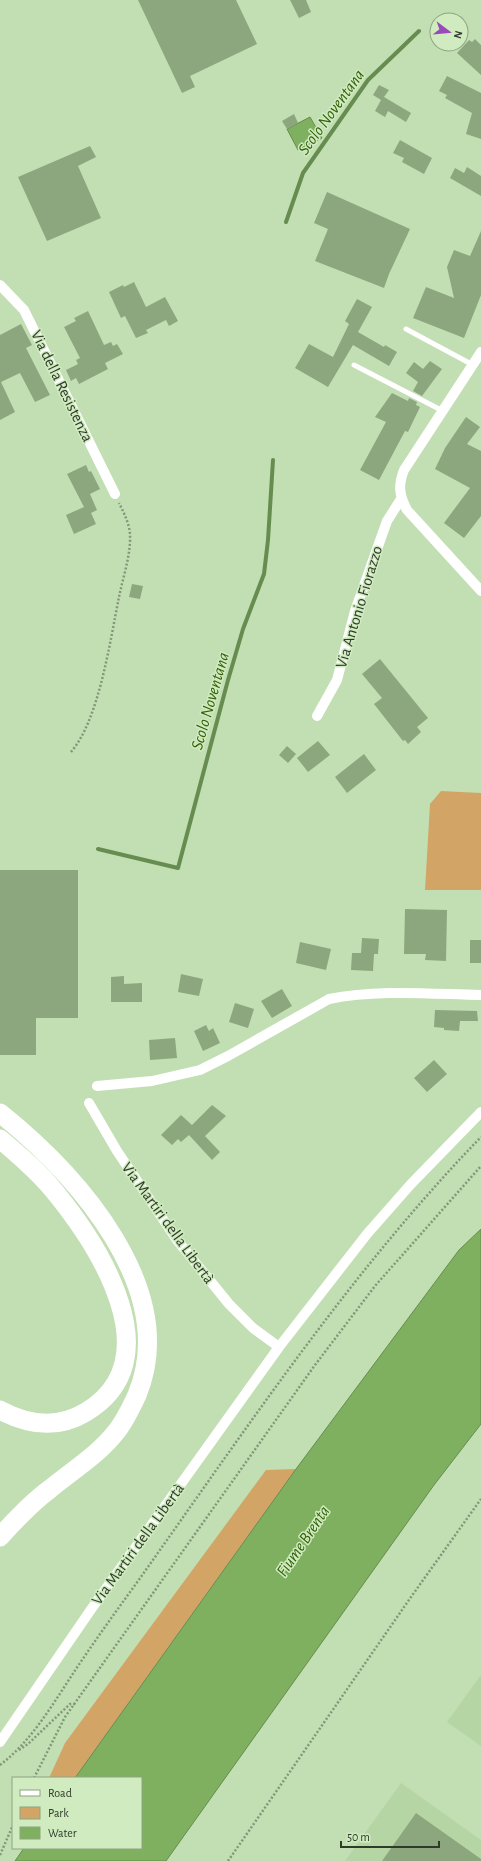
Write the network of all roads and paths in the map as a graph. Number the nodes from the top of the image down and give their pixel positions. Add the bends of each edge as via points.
1 (0, 285) edge
2 (406, 328) dead end
3 (481, 352) edge
4 (354, 365) dead end
5 (473, 365) junction
6 (443, 411) junction
7 (115, 494) joint
8 (401, 499) junction
9 (481, 591) edge
10 (317, 716) dead end
11 (71, 752) dead end
12 (481, 995) edge
13 (97, 1086) dead end
14 (88, 1103) dead end
15 (0, 1112) edge
16 (481, 1112) edge
17 (481, 1136) edge
18 (0, 1139) edge
19 (481, 1166) edge
20 (279, 1347) junction
21 (0, 1410) edge
22 (481, 1499) edge
23 (0, 1537) edge
24 (75, 1704) junction
25 (0, 1742) edge
26 (17, 1751) junction
27 (0, 1765) edge
28 (34, 1777) edge
29 (12, 1827) edge
30 (0, 1854) edge
31 (228, 1861) edge

1 - 7 street, Via della Resistenza via 24,310
2 - 5 lane
3 - 5 street
4 - 6 lane
5 - 6 street
6 - 8 street via 404,470 399,489
7 - 11 path via 127,520 130,535 127,561 93,710 78,743
8 - 9 street via 407,510
8 - 10 street, Via Antonio Fiorazzo via 387,521 355,611 337,680
12 - 13 street via 388,993 345,995 328,999 200,1070 152,1081
14 - 20 street, Via Martiri della Libertà via 116,1151 177,1240 229,1304 253,1328
15 - 23 highway via 28,1135 57,1165 103,1223 131,1273 142,1300 147,1329 146,1359 141,1385 129,1414 102,1447 25,1509
16 - 20 street, Via Martiri della Libertà via 367,1234
17 - 26 path via 405,1220 338,1304
18 - 21 highway via 54,1191 92,1244 120,1303 127,1341 123,1365 111,1390 103,1400 78,1417 57,1423 36,1423 21,1420
19 - 24 path via 375,1286 320,1359
20 - 25 street, Via Martiri della Libertà via 97,1601
22 - 31 path
24 - 26 path via 70,1704 28,1744
24 - 28 path via 57,1731
26 - 27 path
29 - 30 path

